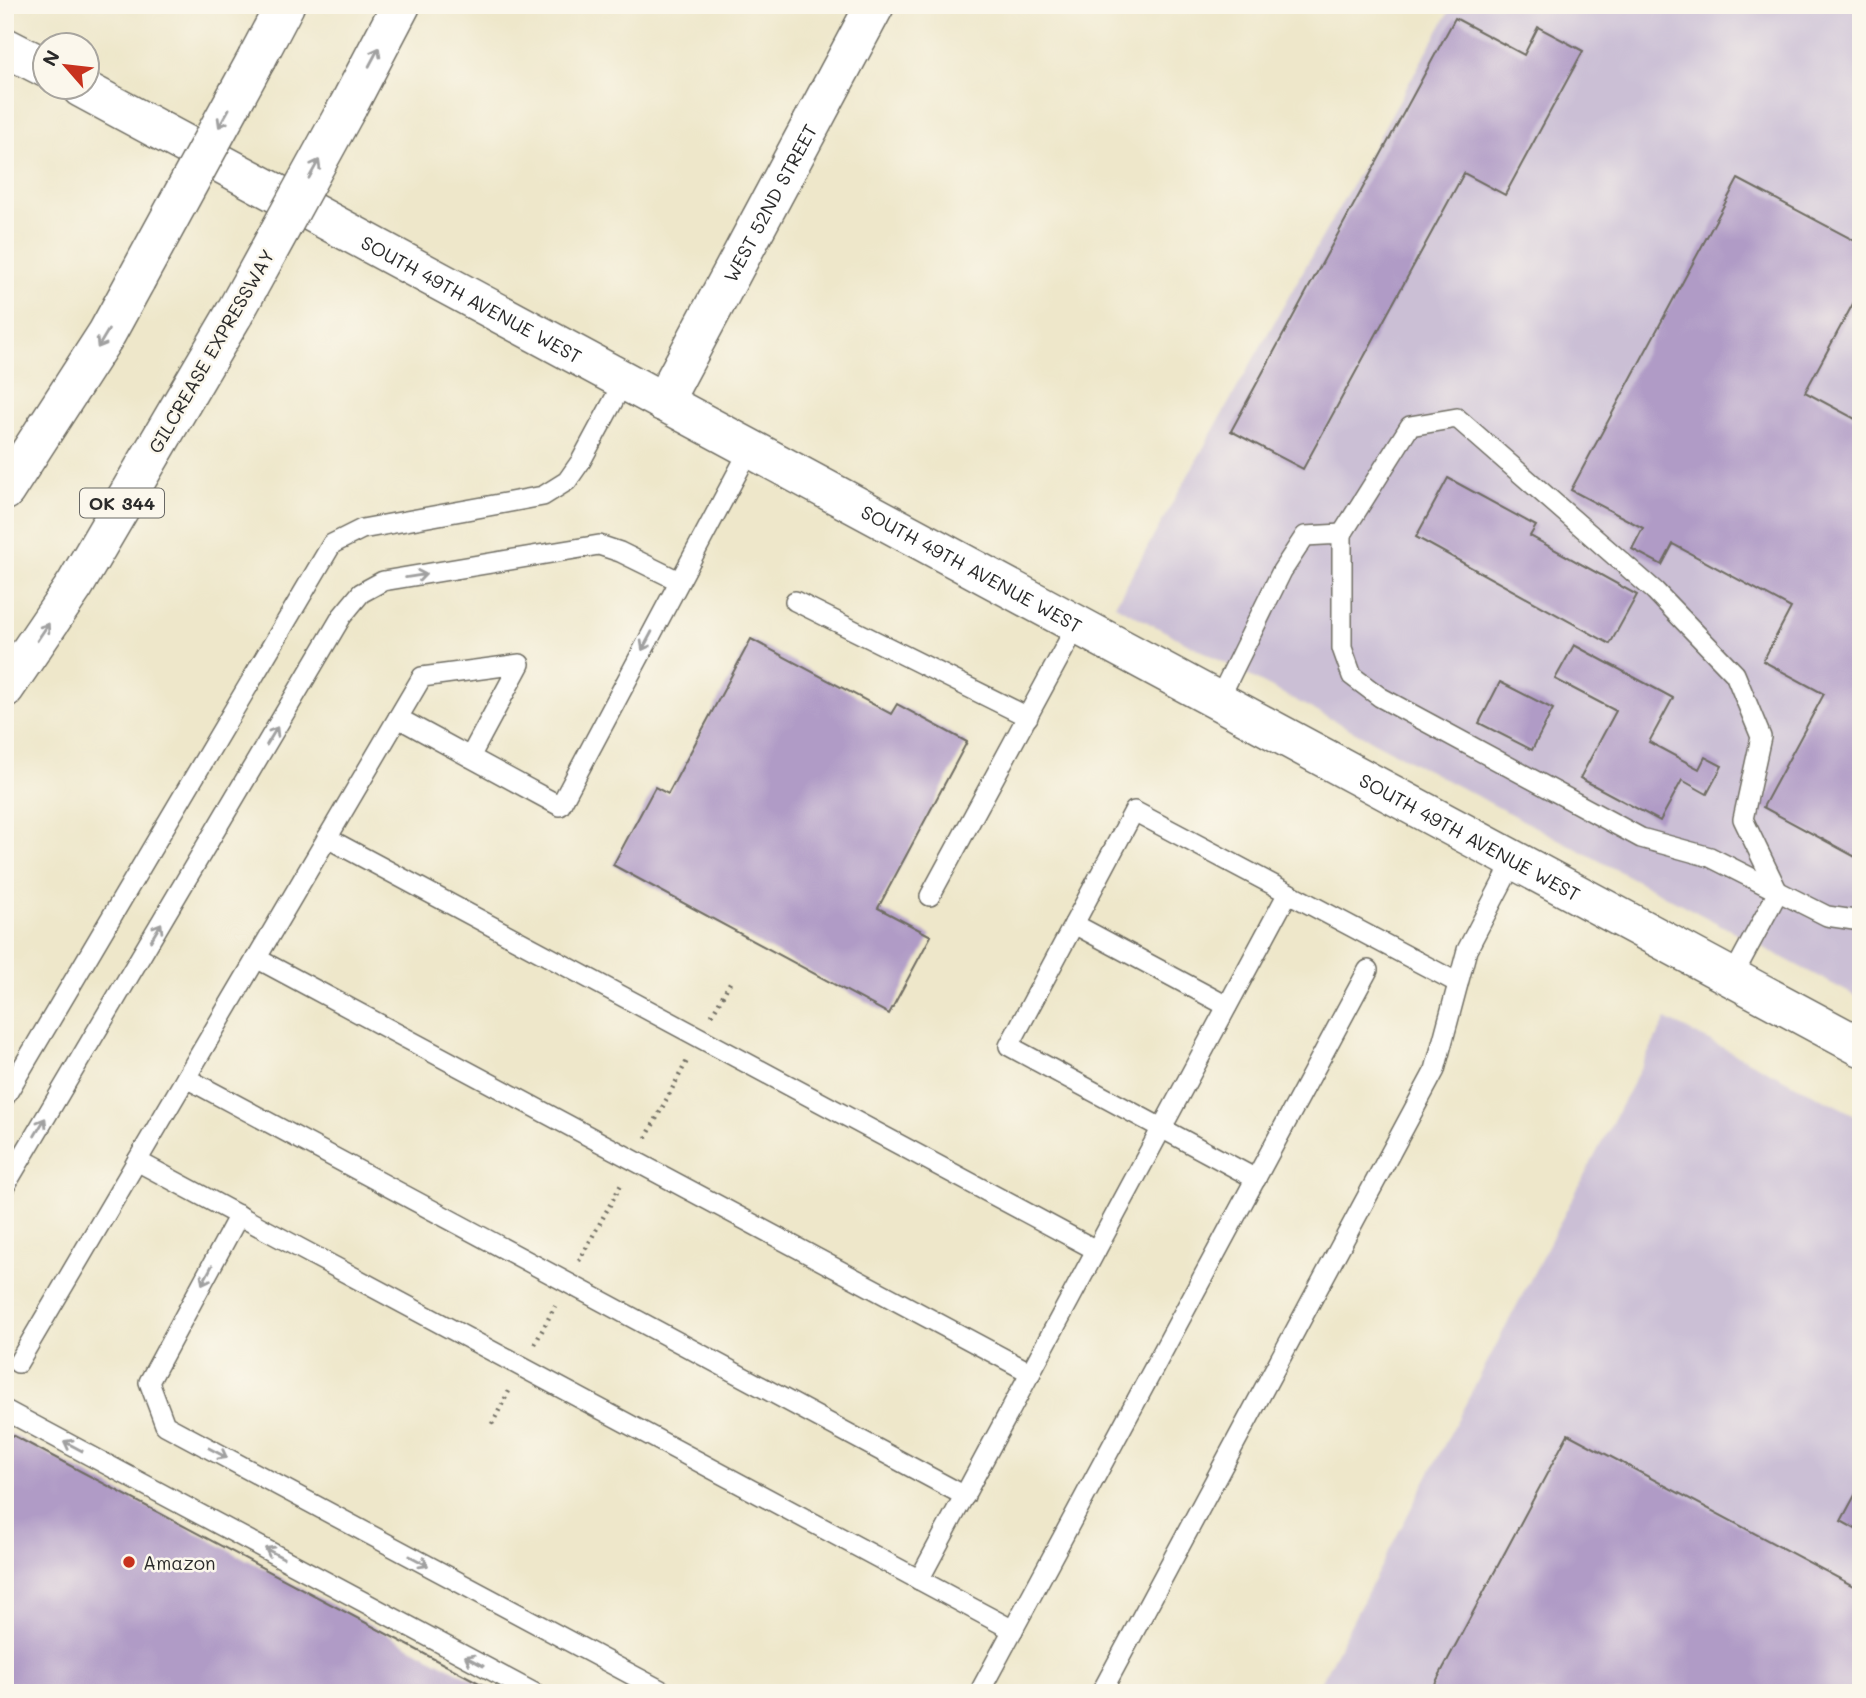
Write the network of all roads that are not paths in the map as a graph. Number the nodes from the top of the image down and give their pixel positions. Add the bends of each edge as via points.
1 (285, 5) edge
2 (401, 5) edge
3 (875, 5) edge
4 (5, 47) edge
5 (32, 61) edge
6 (102, 99) edge
7 (624, 381) junction
8 (663, 402) junction
9 (750, 449) junction
10 (5, 491) edge
11 (1342, 534) junction
12 (679, 581) junction
13 (795, 601) dead end
14 (1077, 625) junction
15 (5, 688) edge
16 (1218, 701) junction
17 (1028, 717) junction
18 (398, 718) junction
19 (470, 757) junction
20 (327, 838) junction
21 (1514, 860) junction
22 (1778, 892) junction
23 (1288, 893) junction
24 (930, 896) dead end
25 (1861, 921) edge
26 (1074, 924) junction
27 (256, 958) junction
28 (1368, 970) dead end
29 (1732, 977) junction
30 (1458, 983) junction
31 (1227, 1006) junction
32 (1861, 1047) edge
33 (186, 1078) junction
34 (5, 1097) edge
35 (1161, 1128) junction
36 (137, 1161) junction
37 (1256, 1179) junction
38 (5, 1186) edge
39 (239, 1216) junction
40 (1096, 1250) junction
41 (18, 1363) dead end
42 (1031, 1373) junction
43 (5, 1410) edge
44 (965, 1496) junction
45 (919, 1580) junction
46 (1013, 1630) junction
47 (534, 1693) edge
48 (666, 1693) edge
49 (979, 1693) edge
50 (1101, 1693) edge

1 -> 10 main road, bridge via 107,333
15 -> 2 main road, GILCREASE EXPRESSWAY / OK 344, bridge via 75,585 234,314
3 - 8 main road, WEST 52ND STREET
4 - 5 main road
6 - 7 main road, SOUTH 49TH AVENUE WEST
7 - 8 main road, SOUTH 49TH AVENUE WEST
7 - 34 lane via 567,481 543,496 362,529 332,544
8 - 9 main road, SOUTH 49TH AVENUE WEST
9 - 12 lane
9 - 14 main road, SOUTH 49TH AVENUE WEST
11 - 16 lane via 1305,536 1282,571
11 - 22 lane via 1342,648 1352,676 1380,697 1641,838 1710,857
11 - 22 lane via 1410,426 1457,418 1655,592 1735,674 1761,737 1743,819
12 -> 19 lane via 560,806
38 -> 12 lane via 342,616 361,593 383,581 600,545
13 - 17 lane
14 - 16 main road, SOUTH 49TH AVENUE WEST
14 - 17 lane
16 - 21 main road, SOUTH 49TH AVENUE WEST
17 - 24 lane
18 - 19 lane
18 - 19 lane via 422,677 520,664
18 - 20 lane
20 - 27 lane
20 - 40 lane
21 - 29 main road, SOUTH 49TH AVENUE WEST
21 - 30 lane via 1467,950
22 - 25 lane via 1827,916
22 - 29 lane
23 - 26 lane via 1134,811
23 - 30 lane
23 - 31 lane
26 - 31 lane
26 - 35 lane via 1009,1046
27 - 33 lane
27 - 42 lane
28 - 37 lane
29 - 32 main road, SOUTH 49TH AVENUE WEST
30 - 50 lane via 1435,1070
31 - 35 lane
33 - 36 lane
33 - 44 lane
35 - 37 lane
35 - 40 lane
36 - 39 lane
36 - 41 lane
37 - 46 lane
39 - 45 lane
39 -> 48 lane via 149,1382 165,1425
40 - 42 lane
42 - 44 lane
47 -> 43 lane
44 - 45 lane
45 - 46 lane
46 - 49 lane

